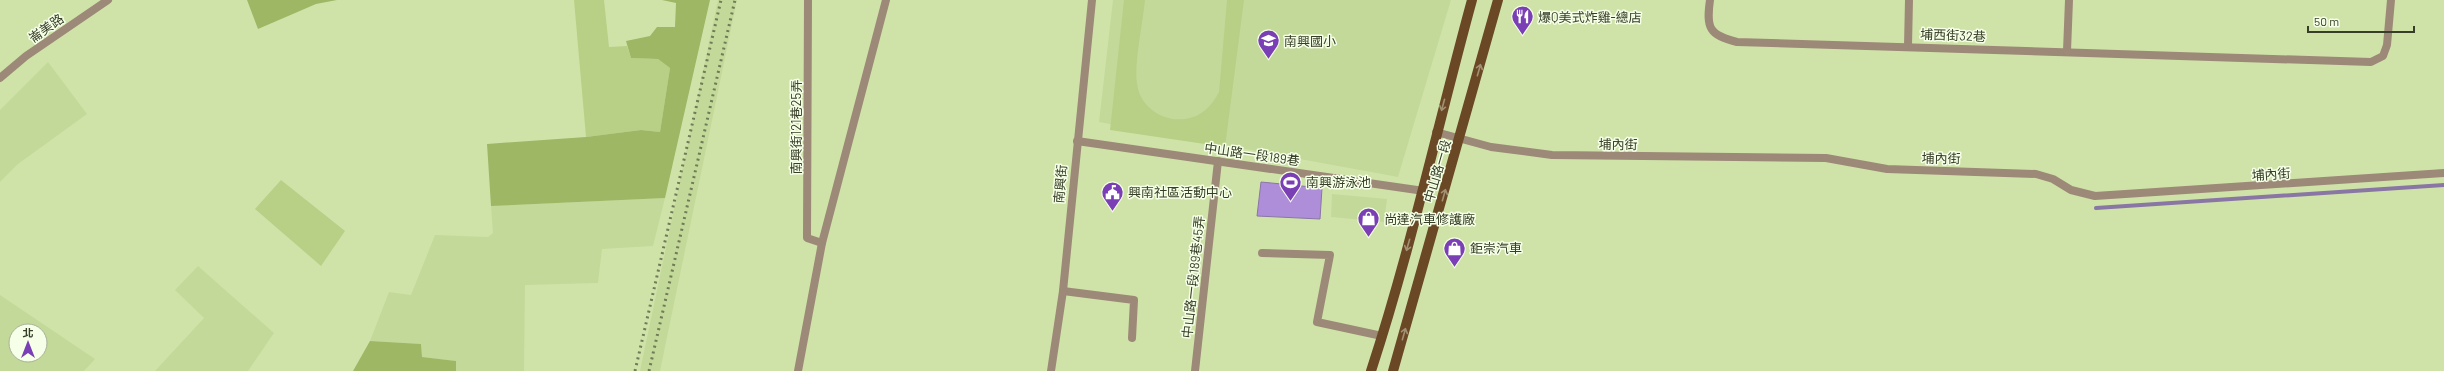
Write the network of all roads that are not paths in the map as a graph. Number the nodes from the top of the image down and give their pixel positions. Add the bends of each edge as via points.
1 (108, 0) edge
2 (808, 0) edge
3 (886, 0) edge
4 (1092, 0) edge
5 (1472, 0) edge
6 (1498, 0) edge
7 (1710, 0) edge
8 (1909, 0) edge
9 (2069, 0) edge
10 (2391, 0) edge
11 (1908, 46) junction
12 (2068, 51) junction
13 (0, 78) edge
14 (1436, 132) junction
15 (1460, 138) junction
16 (1077, 141) junction
17 (1218, 161) junction
18 (2444, 173) edge
19 (1424, 191) junction
20 (822, 243) junction
21 (1262, 253) dead end
22 (1063, 291) junction
23 (1382, 336) junction
24 (1132, 338) dead end
25 (798, 371) edge
26 (1051, 371) edge
27 (1195, 371) edge
28 (1371, 371) edge
29 (1393, 371) edge

1 - 13 street, 崙美路 via 26,56
2 - 20 street, 南興街121巷25弄 via 807,238
3 - 20 street
4 - 16 street, 南興街
5 -> 14 main road, 中山路一段
15 -> 6 main road, 中山路一段
7 - 11 street, 埔西街32巷 via 1708,18 1711,30 1721,38 1737,42
8 - 11 street
9 - 12 street
10 - 12 street, 埔西街32巷 via 2387,45 2383,56 2371,62
11 - 12 street, 埔西街32巷
14 - 15 street, 埔內街
14 - 19 main road, 中山路一段
15 - 18 street, 埔內街 via 1491,147 1552,155 1826,158 1887,169 2036,174 2053,179 2071,190 2095,196
29 -> 15 main road, 中山路一段
16 - 17 street, 中山路一段189巷
16 - 22 street, 南興街
17 - 19 street, 中山路一段189巷
17 - 27 street, 中山路一段189巷45弄
19 -> 23 main road, 中山路一段
20 - 25 street
21 - 23 street via 1330,255 1317,322
22 - 24 street via 1134,300
22 - 26 street, 南興街
23 - 28 main road, 中山路一段

